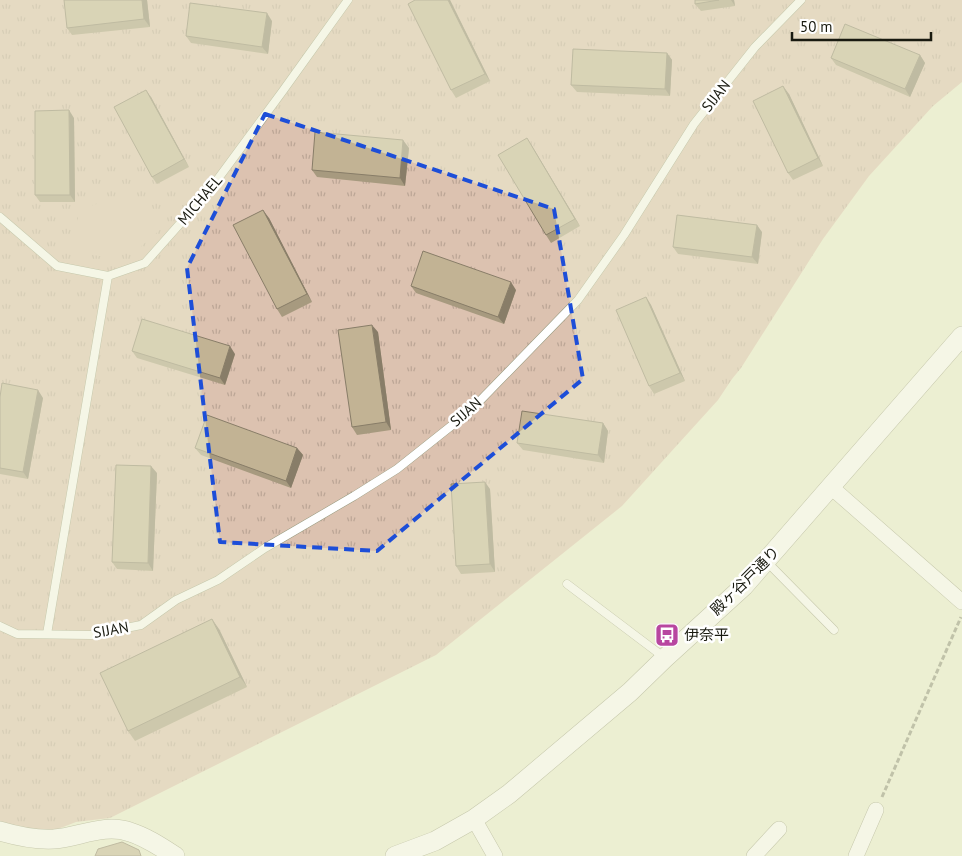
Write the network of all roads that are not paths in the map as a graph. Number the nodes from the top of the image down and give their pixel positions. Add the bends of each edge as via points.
1 (348, 0) edge
2 (801, 0) edge
3 (0, 217) edge
4 (108, 276) junction
5 (962, 336) edge
6 (831, 487) junction
7 (766, 561) junction
8 (567, 584) dead end
9 (962, 602) edge
10 (0, 626) edge
11 (834, 630) dead end
12 (47, 634) junction
13 (665, 658) junction
14 (876, 810) road end
15 (474, 819) junction
16 (779, 829) dead end
17 (0, 831) edge
18 (175, 856) edge
19 (395, 856) edge
20 (496, 856) edge
21 (754, 856) edge
22 (856, 856) edge

1 - 4 lane, MICHAEL via 209,190 146,263
2 - 12 lane, SIJAN via 755,47 694,124 624,235 578,300 470,410 397,469 218,580 176,600 141,625 91,635
3 - 4 lane via 58,266
4 - 12 lane
5 - 6 street, 殿ヶ谷戸通り
6 - 7 street, 殿ヶ谷戸通り
6 - 9 street
7 - 11 lane
7 - 13 street, 殿ヶ谷戸通り via 744,586
8 - 13 lane
10 - 12 lane, SIJAN via 17,634
13 - 15 street, 殿ヶ谷戸通り via 553,758
14 - 22 street
15 - 19 street, 殿ヶ谷戸通り
15 - 20 street
16 - 21 street
17 - 18 street via 54,839 94,831 120,830 152,842

